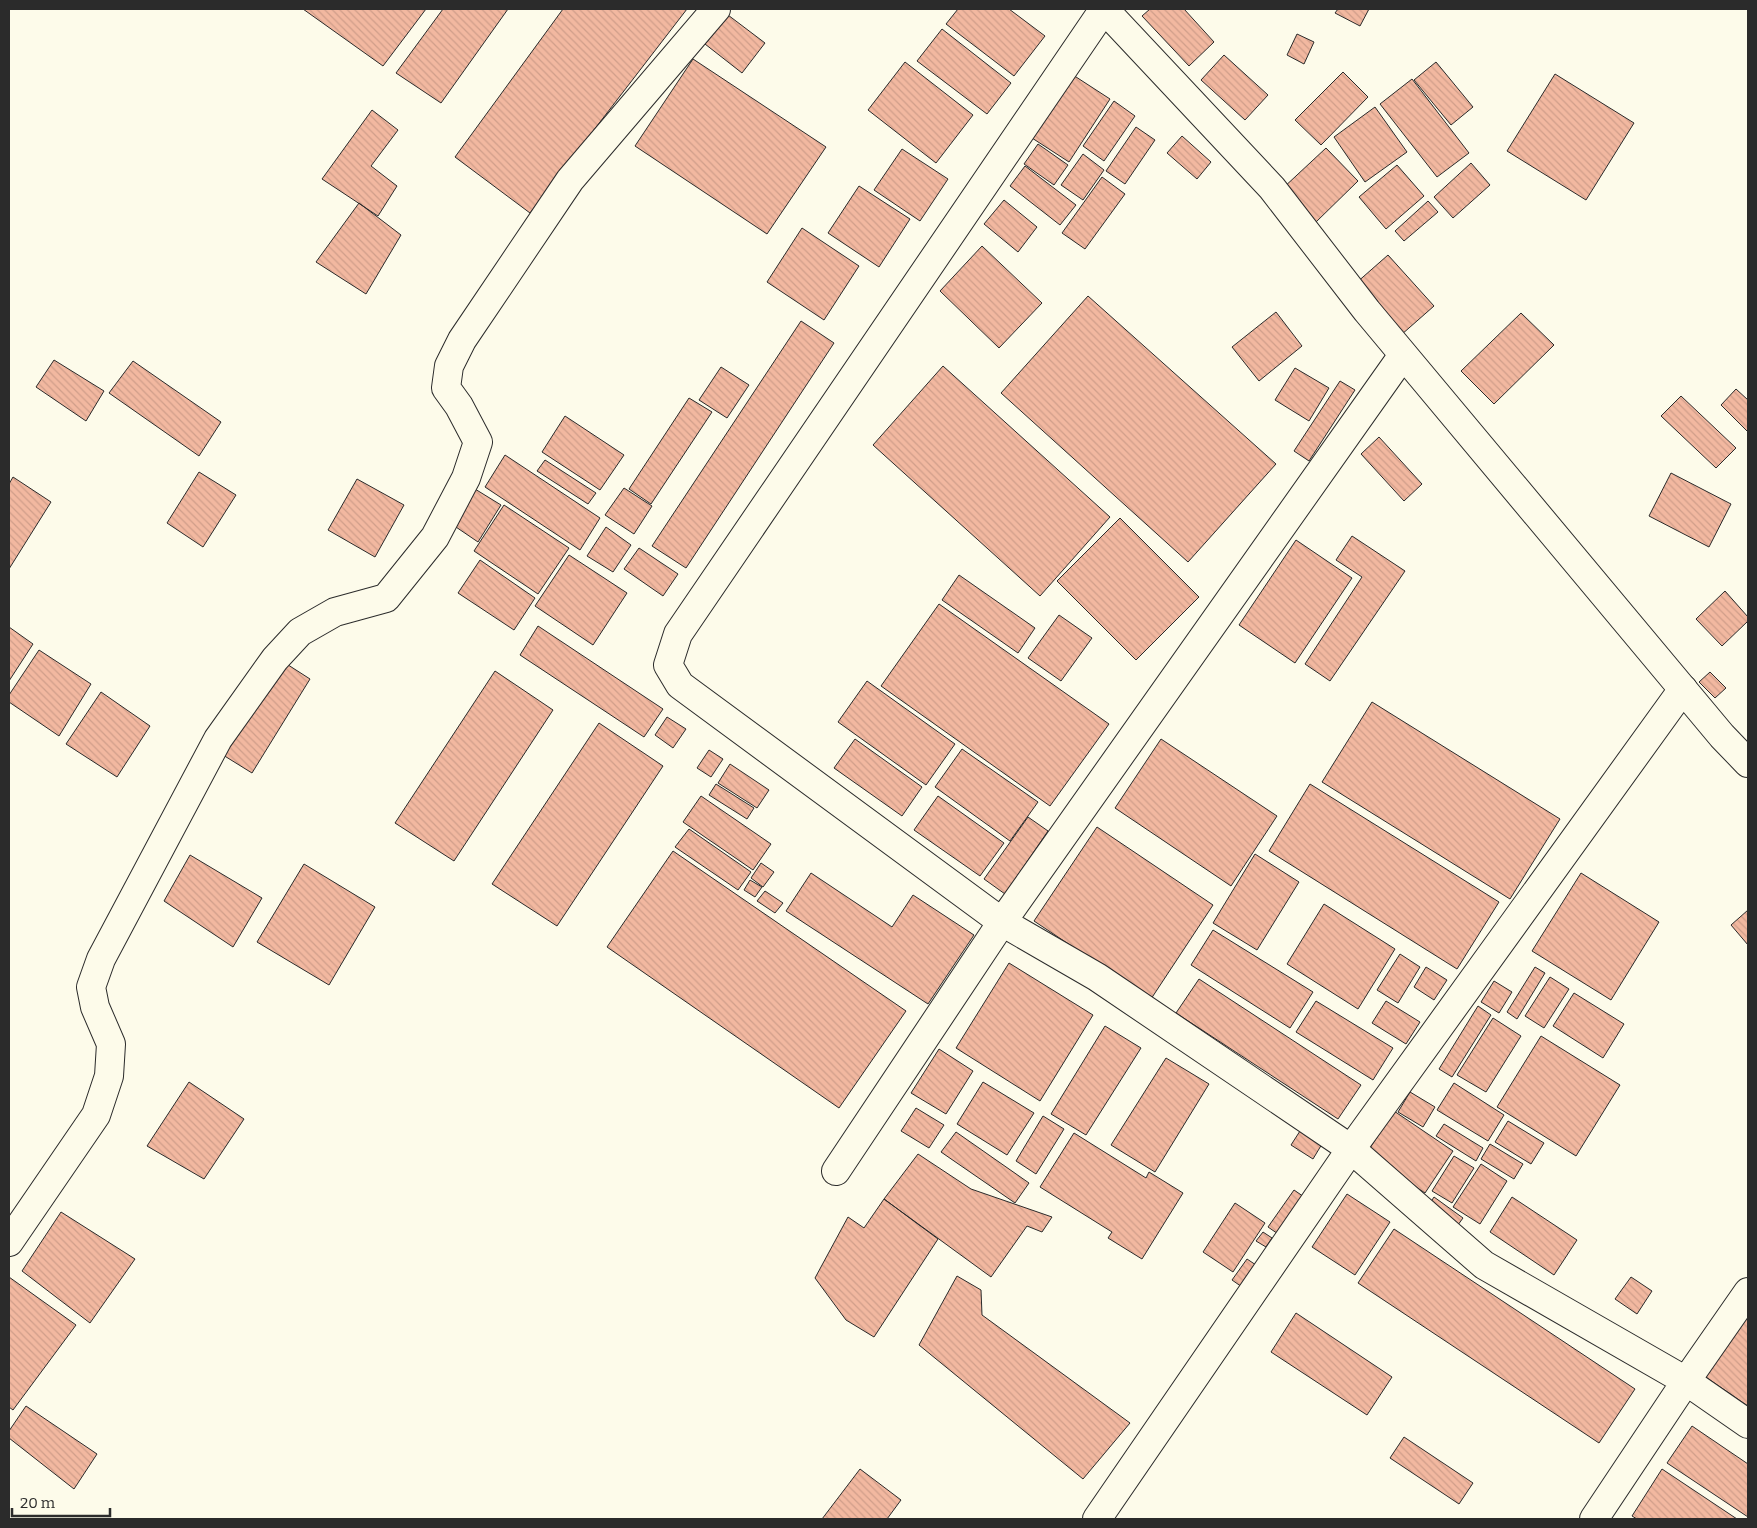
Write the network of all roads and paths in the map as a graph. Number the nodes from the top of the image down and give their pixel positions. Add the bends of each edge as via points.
1 (716, 9) edge
2 (1104, 9) edge
3 (1403, 355) junction
4 (1683, 689) junction
5 (1748, 763) edge
6 (1002, 922) junction
7 (1351, 1148) junction
8 (836, 1171) dead end
9 (9, 1242) edge
10 (1748, 1292) edge
11 (1686, 1381) junction
12 (1748, 1424) edge
13 (1097, 1519) edge
14 (1594, 1519) edge

1 - 9 main road via 570,180 462,340 449,366 446,388 478,442 466,478 435,537 386,598 334,612 300,632 275,659 218,739 100,959 91,987 94,1006 111,1044 109,1076 96,1115
2 - 3 main road via 1272,188
2 - 6 main road via 678,634 668,665 680,686
3 - 4 main road
3 - 6 main road
4 - 5 main road
4 - 7 main road
6 - 7 main road via 1098,977
6 - 8 main road
7 - 11 main road via 1484,1265
7 - 13 main road
10 - 11 main road
11 - 12 main road
11 - 14 main road

